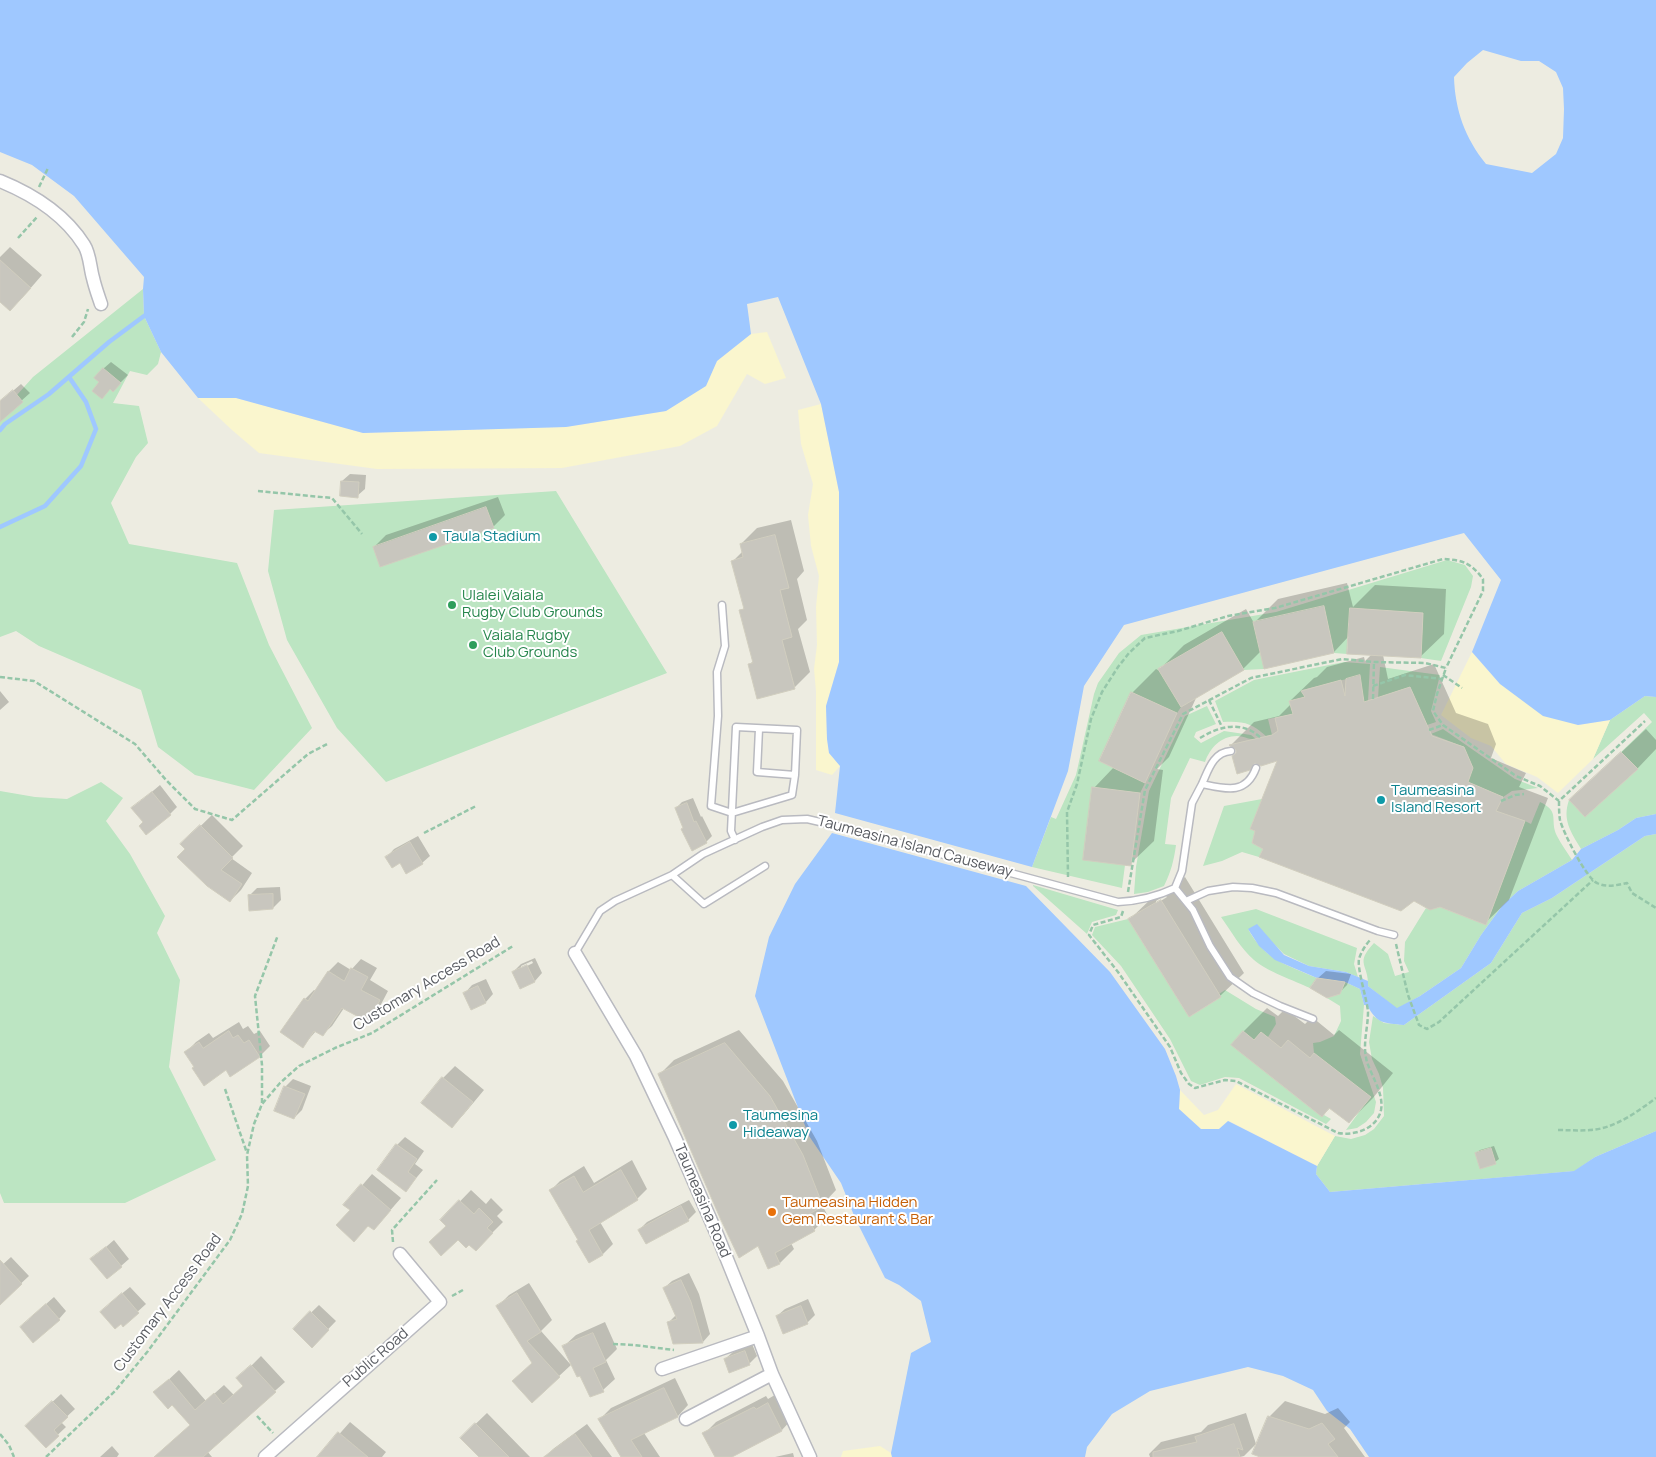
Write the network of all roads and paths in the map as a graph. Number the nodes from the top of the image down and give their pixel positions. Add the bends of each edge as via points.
1 (48, 168) dead end
2 (0, 181) edge
3 (33, 197) junction
4 (47, 207) junction
5 (18, 238) dead end
6 (101, 304) dead end
7 (88, 308) dead end
8 (72, 337) dead end
9 (258, 491) dead end
10 (362, 534) dead end
11 (722, 605) dead end
12 (1374, 662) junction
13 (1446, 668) junction
14 (1443, 677) junction
15 (0, 678) edge
16 (1373, 686) junction
17 (1462, 688) dead end
18 (1372, 699) dead end
19 (1210, 700) junction
20 (1645, 721) dead end
21 (1443, 725) junction
22 (1222, 727) junction
23 (759, 729) junction
24 (1430, 730) dead end
25 (1200, 738) dead end
26 (1261, 738) dead end
27 (329, 743) dead end
28 (1231, 751) dead end
29 (1256, 768) dead end
30 (795, 775) junction
31 (1202, 784) junction
32 (1524, 794) dead end
33 (1501, 801) dead end
34 (1559, 801) junction
35 (476, 806) dead end
36 (732, 813) junction
37 (424, 834) dead end
38 (735, 840) junction
39 (765, 866) dead end
40 (672, 875) junction
41 (1593, 880) junction
42 (1069, 888) junction
43 (1175, 888) junction
44 (1126, 901) junction
45 (1186, 902) junction
46 (1656, 908) edge
47 (1378, 931) junction
48 (278, 935) dead end
49 (1394, 935) joint
50 (513, 946) dead end
51 (575, 954) joint
52 (1313, 1019) dead end
53 (225, 1089) dead end
54 (1656, 1098) edge
55 (262, 1104) junction
56 (1558, 1130) dead end
57 (248, 1155) junction
58 (437, 1180) dead end
59 (400, 1254) joint
60 (758, 1336) junction
61 (613, 1344) dead end
62 (678, 1350) dead end
63 (662, 1368) dead end
64 (772, 1374) junction
65 (257, 1416) dead end
66 (686, 1419) dead end
67 (0, 1434) edge
68 (281, 1441) junction
69 (14, 1457) edge
70 (46, 1457) edge
71 (265, 1457) edge
72 (810, 1457) edge

1 - 3 path
2 - 3 street
3 - 4 street
4 - 5 path
4 - 6 street via 60,216 85,246
7 - 8 path via 84,322
9 - 10 path via 332,498
11 - 36 lane via 725,646 717,672 718,716 711,806
12 - 13 path via 1425,663
12 - 16 path
12 - 19 path via 1342,659 1251,678
13 - 14 path
13 - 42 path via 1483,591 1484,579 1475,568 1461,560 1443,559 1275,608 1228,616 1145,638 1118,667 1102,692 1091,719 1068,812
14 - 16 path via 1405,675
14 - 17 path
14 - 21 path via 1433,711
15 - 27 path via 34,681 135,744 195,809 232,820 308,754
16 - 18 path
19 - 22 path
19 - 44 path via 1183,714 1145,790
20 - 34 path
21 - 24 path
21 - 34 path via 1516,776 1540,786
22 - 25 path
22 - 26 path via 1245,728
23 - 30 lane via 757,772
23 - 30 lane via 797,730
23 - 36 lane via 736,727
28 - 31 lane via 1217,756
29 - 31 lane via 1253,778 1244,786 1233,789
30 - 36 lane via 792,795
31 - 43 lane via 1192,803 1182,871
32 - 33 path
34 - 41 path via 1565,836
35 - 37 path
36 - 38 lane via 731,831
38 - 40 lane, Taumeasina Island Causeway via 704,854
38 - 42 lane, Taumeasina Island Causeway via 782,820 806,819
39 - 40 lane via 704,904
40 - 51 lane, Taumeasina Island Causeway via 600,911
41 - 46 path via 1611,886 1627,883 1632,893
41 - 49 path via 1439,1022 1427,1028 1419,1025
42 - 44 lane, Taumeasina Island Causeway via 1118,902
43 - 44 lane, Taumeasina Island Causeway via 1142,900
43 - 45 lane
44 - 47 path via 1121,917 1093,925 1089,935 1170,1046 1189,1084 1195,1088 1225,1080 1236,1081 1346,1135 1357,1133 1377,1120 1381,1109 1367,1062 1368,1014 1359,961 1365,946
45 - 47 lane via 1208,891 1252,888 1276,893
45 - 52 lane via 1230,976 1253,993
47 - 49 lane
48 - 55 path via 255,996 262,1065
50 - 55 path, Customary Access Road via 372,1033 299,1066
51 - 60 street, Taumeasina Road via 636,1056 679,1147
53 - 57 path
54 - 56 path via 1634,1114 1604,1127
55 - 57 path, Customary Access Road
57 - 70 path, Customary Access Road via 248,1186 242,1214 230,1240 115,1391
58 - 59 path via 392,1230 393,1242
59 - 68 street, Public Road via 440,1302
60 - 63 street
60 - 64 street, Taumeasina Road
61 - 62 path
64 - 66 street
64 - 72 street, Taumeasina Road
65 - 68 path
67 - 69 path
68 - 71 street, Public Road

